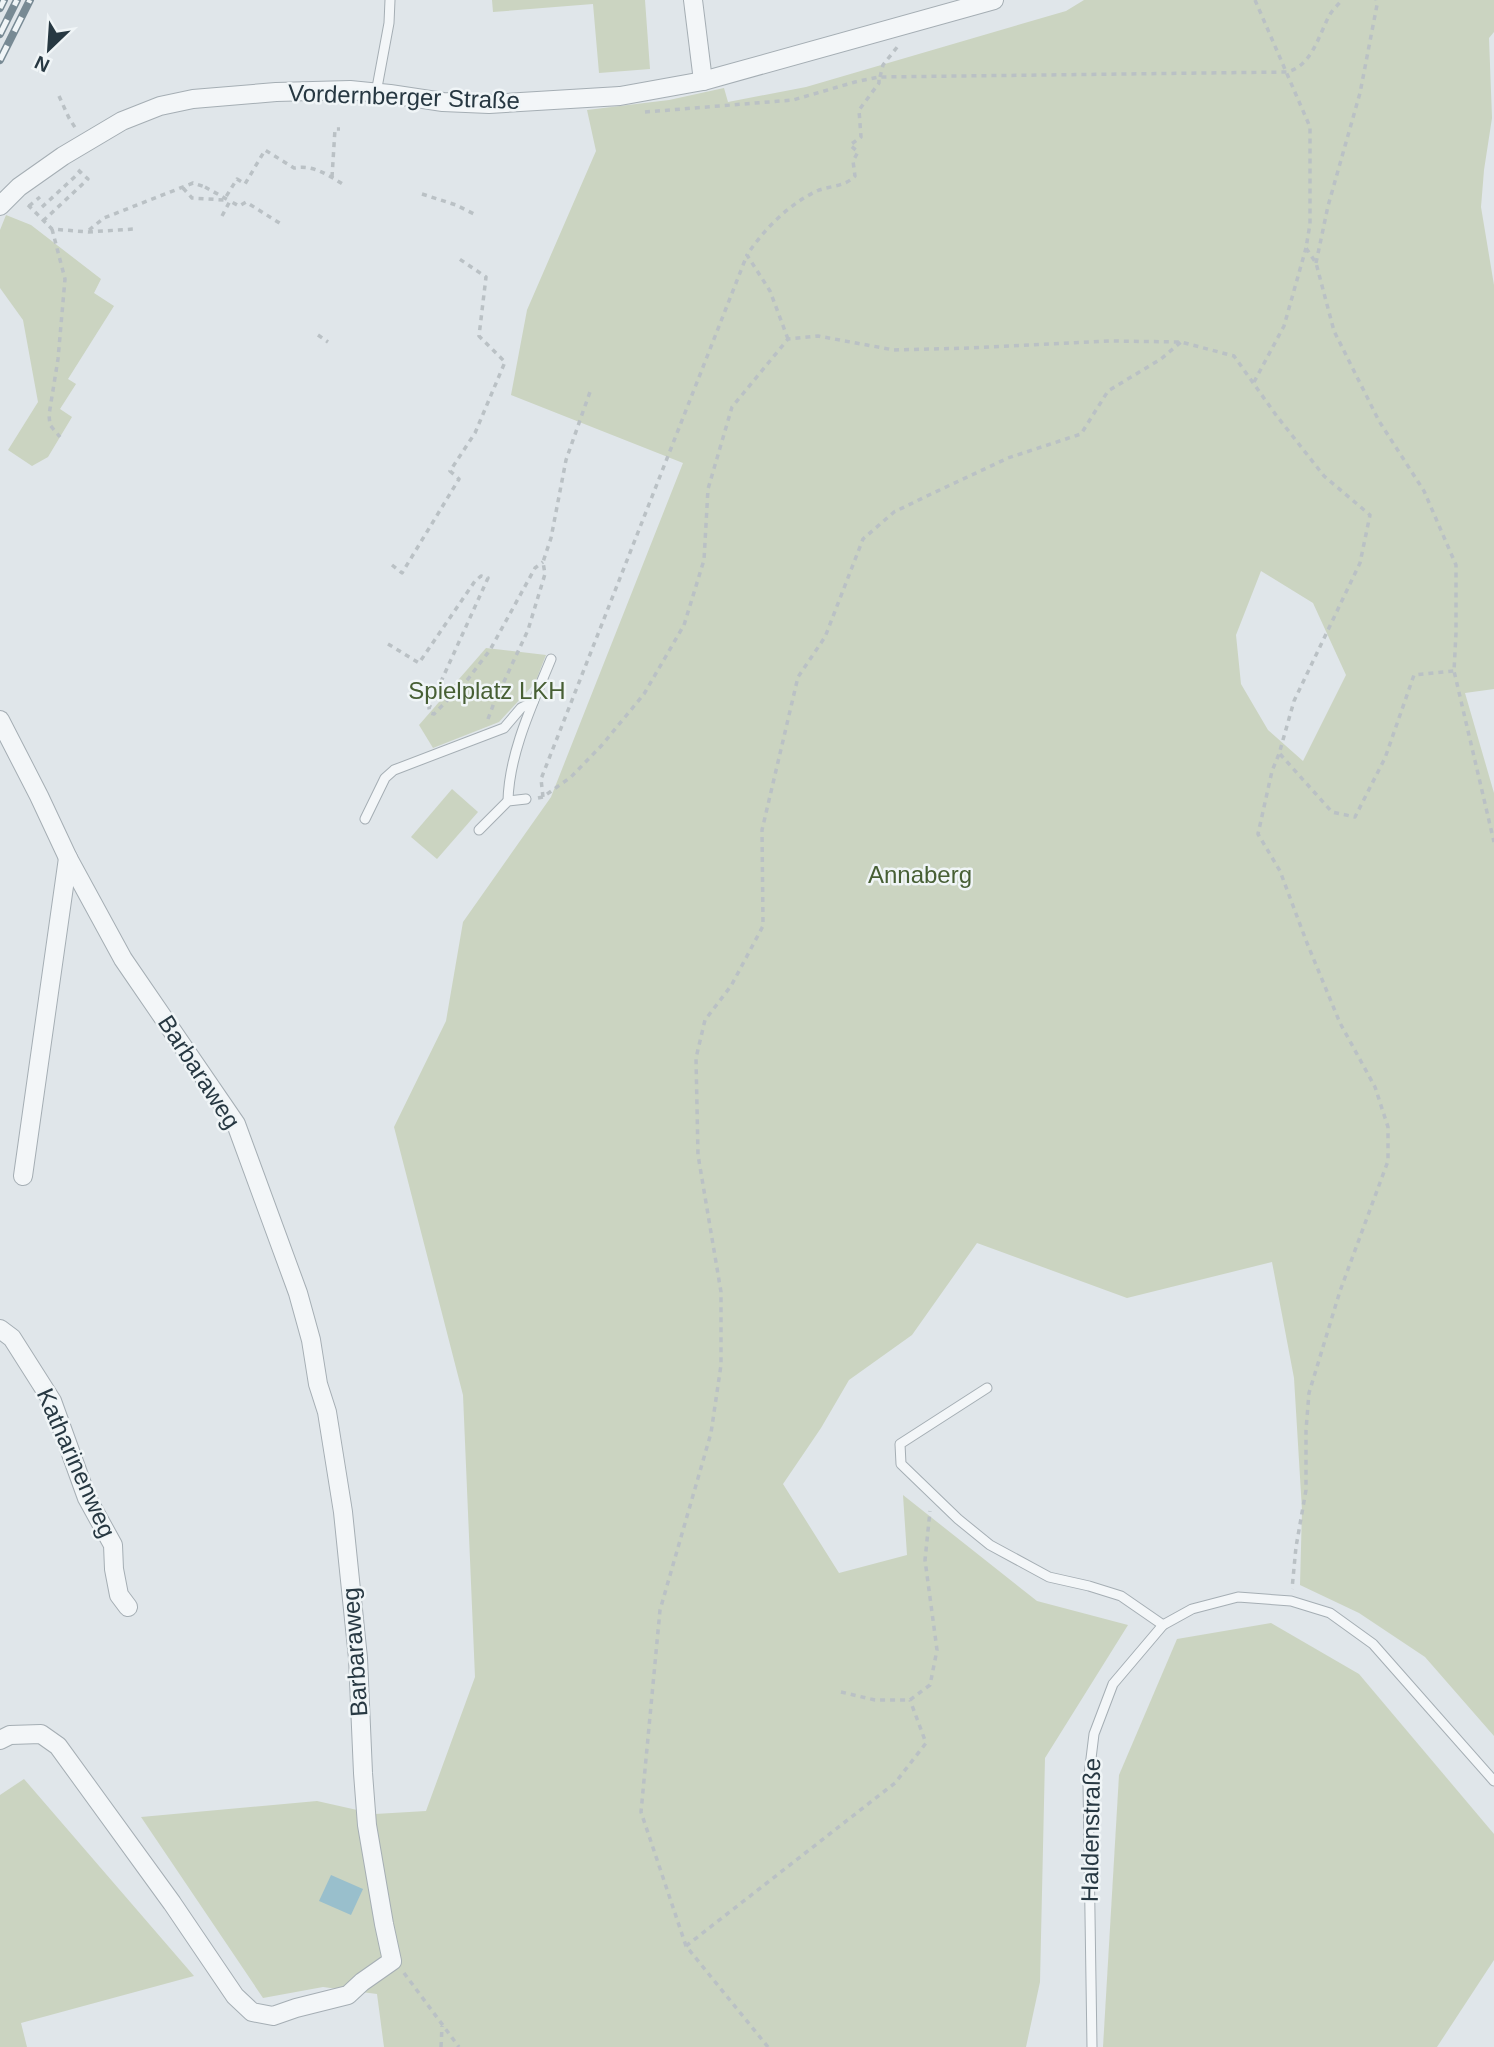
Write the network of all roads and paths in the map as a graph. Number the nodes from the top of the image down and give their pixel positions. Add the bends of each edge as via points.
1 (390, 0) edge
2 (693, 0) edge
3 (994, 0) edge
4 (1255, 0) edge
5 (1342, 0) edge
6 (1376, 0) edge
7 (937, 8) edge
8 (1287, 72) junction
9 (879, 77) junction
10 (702, 81) junction
11 (376, 93) junction
12 (59, 96) dead end
13 (634, 113) dead end
14 (340, 129) dead end
15 (86, 142) junction
16 (332, 177) junction
17 (346, 186) dead end
18 (19, 187) junction
19 (183, 188) junction
20 (422, 194) dead end
21 (40, 197) dead end
22 (230, 201) junction
23 (0, 206) edge
24 (29, 206) junction
25 (41, 207) dead end
26 (476, 215) dead end
27 (222, 216) dead end
28 (43, 221) junction
29 (281, 224) dead end
30 (52, 229) junction
31 (134, 229) dead end
32 (88, 232) junction
33 (1306, 248) junction
34 (747, 255) junction
35 (458, 258) dead end
36 (1316, 263) junction
37 (318, 335) dead end
38 (788, 339) junction
39 (328, 342) dead end
40 (1181, 342) junction
41 (1254, 383) junction
42 (591, 389) dead end
43 (60, 437) dead end
44 (543, 562) junction
45 (392, 565) dead end
46 (388, 644) dead end
47 (551, 659) dead end
48 (1454, 671) junction
49 (533, 702) junction
50 (0, 720) edge
51 (482, 738) junction
52 (1279, 754) junction
53 (543, 797) junction
54 (526, 799) joint
55 (508, 801) junction
56 (365, 819) dead end
57 (479, 830) dead end
58 (1494, 842) edge
59 (68, 859) junction
60 (23, 1176) dead end
61 (0, 1329) edge
62 (987, 1388) dead end
63 (932, 1495) junction
64 (1291, 1601) junction
65 (128, 1606) dead end
66 (1163, 1625) junction
67 (841, 1692) dead end
68 (910, 1700) junction
69 (0, 1740) edge
70 (1494, 1782) edge
71 (687, 1946) junction
72 (398, 1966) dead end
73 (442, 2024) junction
74 (441, 2047) edge
75 (459, 2047) edge
76 (768, 2047) edge
77 (1091, 2047) edge

1 - 11 lane
2 - 10 street
3 - 7 street, Vordernberger Straße
4 - 8 path
5 - 8 path via 1329,15 1317,44 1296,70
6 - 36 path via 1360,93
7 - 10 street, Vordernberger Straße
8 - 9 path
8 - 33 path via 1310,127
9 - 13 path via 793,100
9 - 34 path via 859,110 861,137 850,145 858,152 853,161 855,176 790,208
10 - 11 street, Vordernberger Straße via 620,96 489,104
11 - 15 street, Vordernberger Straße via 276,92 192,99 122,121
12 - 15 path
14 - 16 path via 335,129
15 - 18 street, Vordernberger Straße
16 - 17 path
16 - 19 path via 314,168 294,168 265,149 245,184 237,179 224,201 192,198
18 - 23 street, Vordernberger Straße
18 - 24 path
19 - 22 path, bridge via 194,183
19 - 32 path via 104,218
20 - 26 path
21 - 24 path
22 - 27 path
22 - 29 path via 239,206 246,202
24 - 28 path
25 - 28 path via 80,172 88,179
28 - 30 path
30 - 32 path
30 - 43 path via 65,279 49,415 50,425
31 - 32 path
33 - 36 path
33 - 41 path via 1284,326
34 - 38 path via 770,291
34 - 53 path via 541,779
35 - 45 path via 486,277 479,336 505,362 475,433 450,471 459,479 402,573
36 - 48 path via 1334,331 1379,421 1424,491 1456,565
37 - 39 path
38 - 40 path via 818,336 894,350
38 - 53 path via 732,407 708,489 704,560 684,625 643,694 602,746
40 - 41 path via 1234,356
40 - 71 path via 1108,391 1081,434 1008,458 929,495 894,512 863,539 825,637 798,677 762,830 763,926 731,986 705,1020 696,1058 698,1155 721,1292 721,1365 711,1433 660,1610 640,1812
41 - 52 path via 1324,476 1370,515 1360,563 1294,701
42 - 44 path via 566,460
44 - 46 path via 535,568 490,650 434,714 429,708 488,578 481,576 475,581 419,663
44 - 51 path via 545,574 528,630
47 - 49 lane
48 - 52 path via 1414,675 1385,758 1355,817 1332,812
48 - 58 path
49 - 51 lane via 521,708 504,728
49 - 55 lane via 508,782
50 - 59 street, Barbaraweg
51 - 56 lane via 394,770 385,778
52 - 64 path via 1258,834 1280,871 1335,1011 1375,1087 1388,1127 1388,1161 1340,1291 1309,1393 1306,1490
53 - 54 path
54 - 55 lane
55 - 57 lane
59 - 60 street
59 - 69 street, Barbaraweg via 123,959 236,1124 298,1293 327,1412 343,1512 358,1658 367,1825 392,1961 348,1995 273,2016 251,2012 235,1996 58,1746 41,1734
61 - 65 street, Katharinenweg via 12,1338 52,1401 87,1498 113,1545 119,1595
62 - 63 lane via 900,1444 901,1464
63 - 66 lane via 990,1545 1049,1577 1121,1596
63 - 68 path via 925,1560 937,1650 930,1685
64 - 66 lane, Haldenstraße via 1238,1597 1192,1609
64 - 70 lane, Haldenstraße via 1330,1613 1373,1644
66 - 77 lane, Haldenstraße via 1113,1684 1094,1734 1088,1783
67 - 68 path via 876,1700
68 - 71 path via 926,1743 895,1783
71 - 76 path
72 - 73 path
73 - 74 path
73 - 75 path

